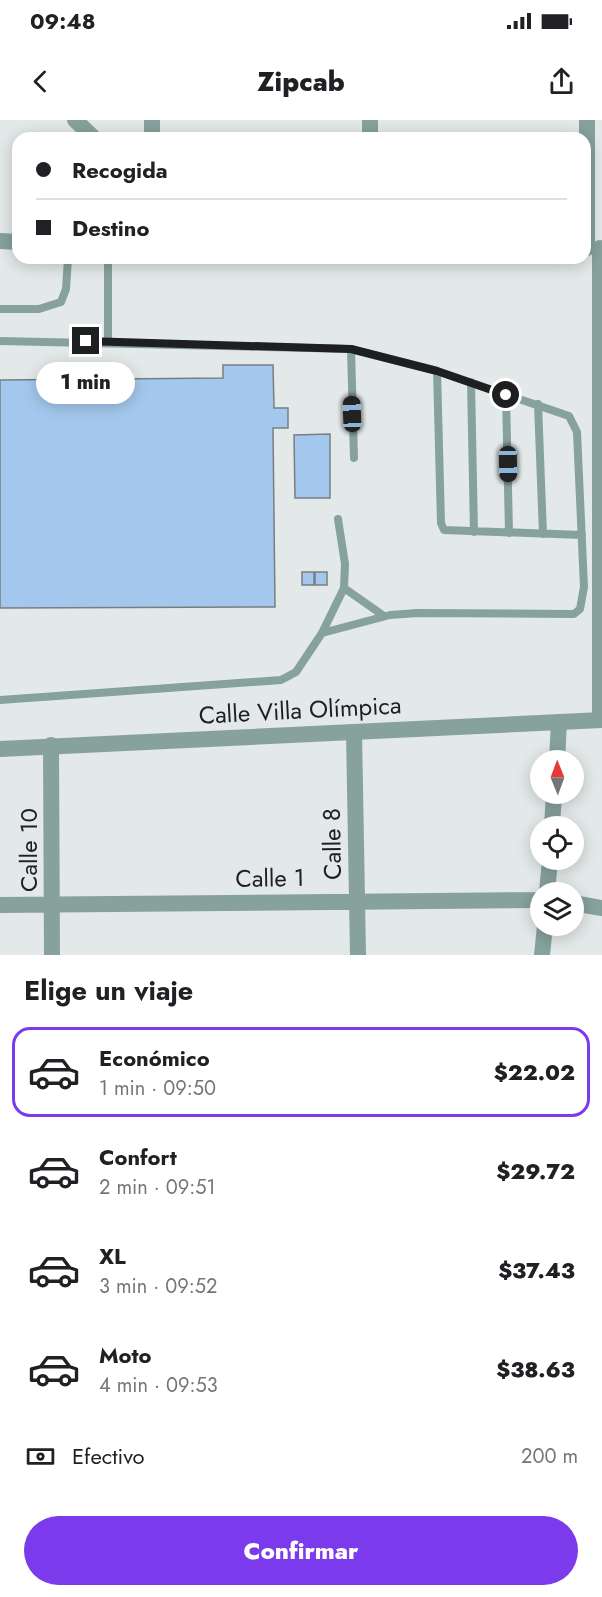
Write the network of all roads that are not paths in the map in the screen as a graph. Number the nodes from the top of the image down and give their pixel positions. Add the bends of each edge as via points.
1 (75, 120) edge
2 (88, 132) edge
3 (591, 193) edge
4 (594, 248) edge
5 (68, 264) edge
6 (108, 264) edge
7 (0, 309) edge
8 (0, 341) edge
9 (108, 341) junction
10 (351, 349) junction
11 (437, 371) junction
12 (471, 382) junction
13 (506, 395) junction
14 (538, 404) junction
15 (601, 411) edge
16 (354, 458) dead end
17 (338, 519) dead end
18 (474, 532) junction
19 (509, 533) junction
20 (543, 534) junction
21 (582, 535) junction
22 (344, 588) junction
23 (384, 616) junction
24 (322, 633) junction
25 (0, 700) edge
26 (601, 720) edge
27 (559, 722) junction
28 (354, 732) junction
29 (51, 745) junction
30 (0, 749) edge
31 (557, 750) edge
32 (530, 900) edge
33 (357, 902) junction
34 (0, 905) edge
35 (52, 905) junction
36 (584, 905) edge
37 (602, 908) edge
38 (544, 936) edge
39 (52, 955) edge
40 (358, 955) edge
41 (542, 955) edge

1 - 2 street
3 - 4 street
4 - 15 street
5 - 7 lane via 61,302 39,309
6 - 9 lane
8 - 9 lane
9 - 10 lane
10 - 11 lane
10 - 16 lane
11 - 12 lane
11 - 18 lane via 441,523 447,532
12 - 13 lane
12 - 18 lane
13 - 14 lane
13 - 19 lane
14 - 20 lane
14 - 21 lane via 569,416 577,432
15 - 26 street
17 - 22 lane via 345,564
18 - 19 lane
19 - 20 lane
20 - 21 lane
21 - 23 lane via 584,587 580,609 574,614
22 - 23 lane
22 - 24 lane
23 - 24 lane
24 - 25 lane via 297,672 281,680
26 - 27 street, Calle Villa Olímpica
27 - 28 street, Calle Villa Olímpica
27 - 31 street
28 - 29 street, Calle Villa Olímpica
28 - 33 street, Calle 8
29 - 30 street, Calle Villa Olímpica
29 - 35 street, Calle 10
32 - 33 street, Calle 1
33 - 35 street, Calle 1
33 - 40 street, Calle 8
34 - 35 street, Calle 1
35 - 39 street, Calle 10
36 - 37 street
38 - 41 street

